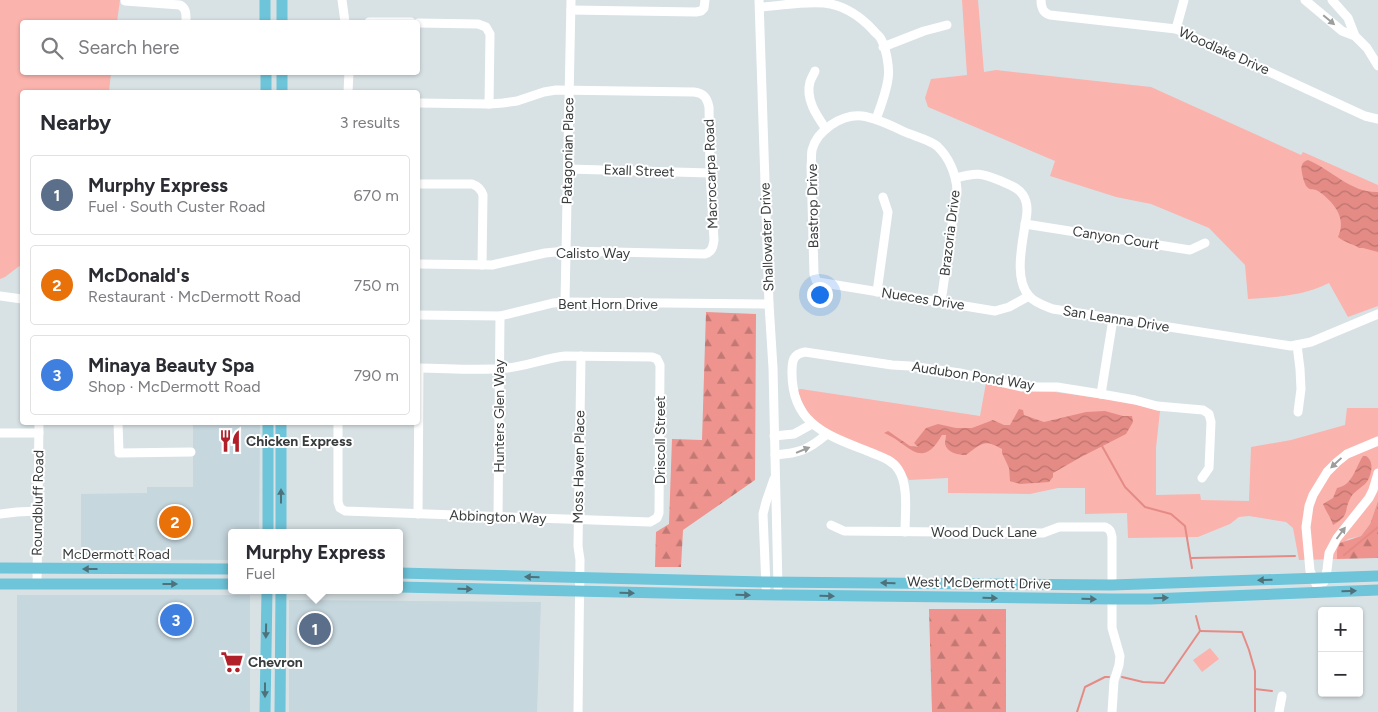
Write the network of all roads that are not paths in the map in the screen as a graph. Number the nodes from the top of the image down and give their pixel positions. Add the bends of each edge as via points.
1 (266, 0) edge
2 (282, 0) edge
3 (342, 0) edge
4 (571, 0) edge
5 (705, 0) edge
6 (1041, 0) edge
7 (1184, 0) edge
8 (1305, 0) edge
9 (1332, 0) edge
10 (126, 1) edge
11 (806, 1) edge
12 (760, 4) edge
13 (571, 10) junction
14 (186, 20) edge
15 (266, 20) edge
16 (282, 20) edge
17 (345, 20) edge
18 (420, 23) edge
19 (947, 25) dead end
20 (1176, 29) junction
21 (1355, 36) junction
22 (883, 46) junction
23 (1378, 66) edge
24 (815, 71) dead end
25 (266, 75) edge
26 (282, 75) edge
27 (349, 75) edge
28 (266, 90) edge
29 (282, 90) edge
30 (348, 90) edge
31 (569, 90) junction
32 (420, 103) edge
33 (489, 104) junction
34 (876, 119) junction
35 (1378, 119) edge
36 (826, 129) junction
37 (568, 169) junction
38 (710, 173) junction
39 (956, 178) junction
40 (420, 184) edge
41 (883, 197) dead end
42 (1026, 224) junction
43 (1205, 244) dead end
44 (566, 251) junction
45 (710, 252) joint
46 (420, 264) edge
47 (482, 265) junction
48 (816, 280) joint
49 (877, 292) junction
50 (0, 296) edge
51 (1029, 296) junction
52 (20, 299) edge
53 (565, 302) junction
54 (941, 302) junction
55 (769, 304) junction
56 (1378, 314) edge
57 (420, 315) edge
58 (500, 316) junction
59 (1113, 319) junction
60 (1297, 345) junction
61 (581, 356) junction
62 (420, 368) edge
63 (499, 369) junction
64 (1101, 394) junction
65 (1298, 412) dead end
66 (812, 424) junction
67 (39, 425) edge
68 (118, 425) edge
69 (268, 425) edge
70 (281, 425) edge
71 (338, 425) edge
72 (418, 425) edge
73 (0, 433) edge
74 (39, 433) junction
75 (827, 434) junction
76 (774, 436) junction
77 (1378, 441) edge
78 (190, 452) dead end
79 (775, 455) junction
80 (1378, 473) edge
81 (776, 474) junction
82 (1202, 478) dead end
83 (38, 511) junction
84 (0, 514) edge
85 (418, 514) junction
86 (498, 516) junction
87 (656, 518) joint
88 (579, 520) junction
89 (763, 521) junction
90 (831, 525) dead end
91 (268, 529) edge
92 (281, 529) edge
93 (905, 532) junction
94 (777, 534) junction
95 (0, 568) edge
96 (37, 568) junction
97 (139, 569) junction
98 (228, 569) edge
99 (403, 573) edge
100 (446, 574) junction
101 (1378, 576) edge
102 (579, 578) junction
103 (1313, 578) junction
104 (1325, 578) junction
105 (707, 580) junction
106 (766, 582) junction
107 (778, 582) junction
108 (0, 584) edge
109 (37, 584) junction
110 (139, 584) junction
111 (228, 584) edge
112 (1112, 585) junction
113 (403, 587) edge
114 (446, 589) junction
115 (1378, 590) edge
116 (579, 592) junction
117 (1320, 592) junction
118 (267, 594) edge
119 (281, 594) edge
120 (707, 594) junction
121 (766, 595) junction
122 (778, 596) junction
123 (1112, 599) junction
124 (1282, 696) dead end
125 (265, 712) edge
126 (280, 712) edge
127 (578, 712) edge
128 (1112, 712) edge
129 (1279, 712) edge

1 - 15 main road
2 - 16 main road
3 - 17 street
4 - 13 street, Patagonian Place
5 - 13 street via 703,10 696,12
6 - 20 street, Woodlake Drive via 1042,8 1050,15
7 - 20 street
8 -> 21 street via 1342,31
9 - 21 street via 1348,18
10 - 14 street via 180,5 184,7
11 - 12 street via 788,5
11 - 22 street via 846,8 864,21 881,39
12 - 55 street, Shallowater Drive
13 - 31 street, Patagonian Place
18 - 33 street via 478,24 486,27 490,34
19 - 22 street
20 - 35 street, Woodlake Drive via 1365,116
21 - 23 street
22 - 34 street via 888,60 888,78
24 - 36 street via 809,83 810,96 814,111
25 - 28 main road
26 - 29 main road
27 - 30 street
31 - 33 street
31 - 37 street, Patagonian Place
31 - 38 street, Macrocarpa Road via 703,94 709,107
32 - 33 street
34 - 36 street, Bastrop Drive via 850,116
34 - 39 street, Brazoria Drive via 936,145 947,157
36 - 48 street, Bastrop Drive via 812,149
37 - 38 street, Exall Street
37 - 44 street, Patagonian Place
38 - 45 street, Macrocarpa Road via 714,240
39 - 42 street via 972,173 986,175 1017,188 1026,201
39 - 54 street, Brazoria Drive
40 - 47 street via 472,184 484,194
41 - 49 street via 888,212
42 - 43 street, Canyon Court via 1190,250
42 - 51 street via 1020,262 1021,281
44 - 45 street, Calisto Way
44 - 47 street, Calisto Way
44 - 53 street, Patagonian Place
46 - 47 street, Calisto Way
48 - 49 street, Nueces Drive
49 - 54 street, Nueces Drive
50 - 52 street
51 - 54 street, Nueces Drive via 994,311
51 - 59 street, San Leanna Drive via 1040,305 1053,309
53 - 55 street, Bent Horn Drive
53 - 58 street, Bent Horn Drive
55 - 76 street, Shallowater Drive
56 - 60 street, San Leanna Drive
57 - 58 street, Bent Horn Drive
58 - 63 street, Hunters Glen Way
59 - 60 street, San Leanna Drive
59 - 64 street
60 - 65 street via 1301,389
61 - 63 street via 554,357
61 - 87 street, Driscoll Street via 652,357 659,361 659,512
61 - 88 street, Moss Haven Place
62 - 63 street
63 - 86 street, Hunters Glen Way
64 - 66 street, Audubon Pond Way via 1057,387 1017,386 960,373 805,352 795,356 792,362 791,385 799,407
64 - 82 street, Audubon Pond Way via 1157,406 1202,410 1209,414 1209,468
66 - 75 street
66 - 76 street via 794,434
67 - 74 street, Roundbluff Road
68 - 78 street via 119,453
69 - 91 main road
92 -> 70 main road
71 - 85 street, Abbington Way via 337,496 340,508 350,512
72 - 85 street
73 - 74 street
74 - 83 street, Roundbluff Road
79 -> 75 street via 808,449
75 - 93 street via 891,461 898,469 905,486
76 - 79 street, Shallowater Drive
77 -> 103 street via 1347,454 1337,462 1313,495 1306,527
79 - 81 street, Shallowater Drive
104 -> 80 street via 1329,553 1369,498
81 - 89 street, Shallowater Drive
81 - 94 street, Shallowater Drive
83 - 84 street
83 - 96 street, Roundbluff Road
85 - 86 street, Abbington Way
86 - 88 street, Abbington Way
87 - 88 street, Abbington Way via 650,522
88 - 102 street, Moss Haven Place
89 - 94 street via 772,525
89 - 106 street, Shallowater Drive
90 - 93 street, Wood Duck Lane via 844,531
93 - 112 street, Wood Duck Lane via 1043,533 1059,527 1105,526 1112,532
94 - 107 street, Shallowater Drive
95 - 96 main road, McDermott Road
97 -> 96 main road, McDermott Road
96 - 109 street, Roundbluff Road
97 - 98 main road, McDermott Road
97 - 110 main road
99 - 100 main road
102 -> 100 main road
100 - 114 main road
101 - 104 main road, West McDermott Drive
102 - 105 main road, West McDermott Drive
102 - 116 street, Moss Haven Place
103 - 104 main road, West McDermott Drive
103 -> 112 main road, West McDermott Drive
103 - 117 street
104 - 117 street
105 - 106 main road, West McDermott Drive
105 - 120 main road
106 - 107 main road, West McDermott Drive
106 - 121 street, Shallowater Drive
112 -> 107 main road, West McDermott Drive
107 - 122 street, Shallowater Drive
108 - 109 main road
109 - 110 main road
110 -> 111 main road
112 - 123 main road
113 - 114 main road
114 -> 116 main road
117 -> 115 main road, West McDermott Drive
116 -> 120 main road, West McDermott Drive
116 - 127 street, Moss Haven Place
123 -> 117 main road, West McDermott Drive
118 -> 125 main road
119 - 126 main road
120 -> 121 main road, West McDermott Drive
121 - 122 main road, West McDermott Drive
122 -> 123 main road, West McDermott Drive
123 - 128 street via 1112,628 1120,656
124 - 129 street

